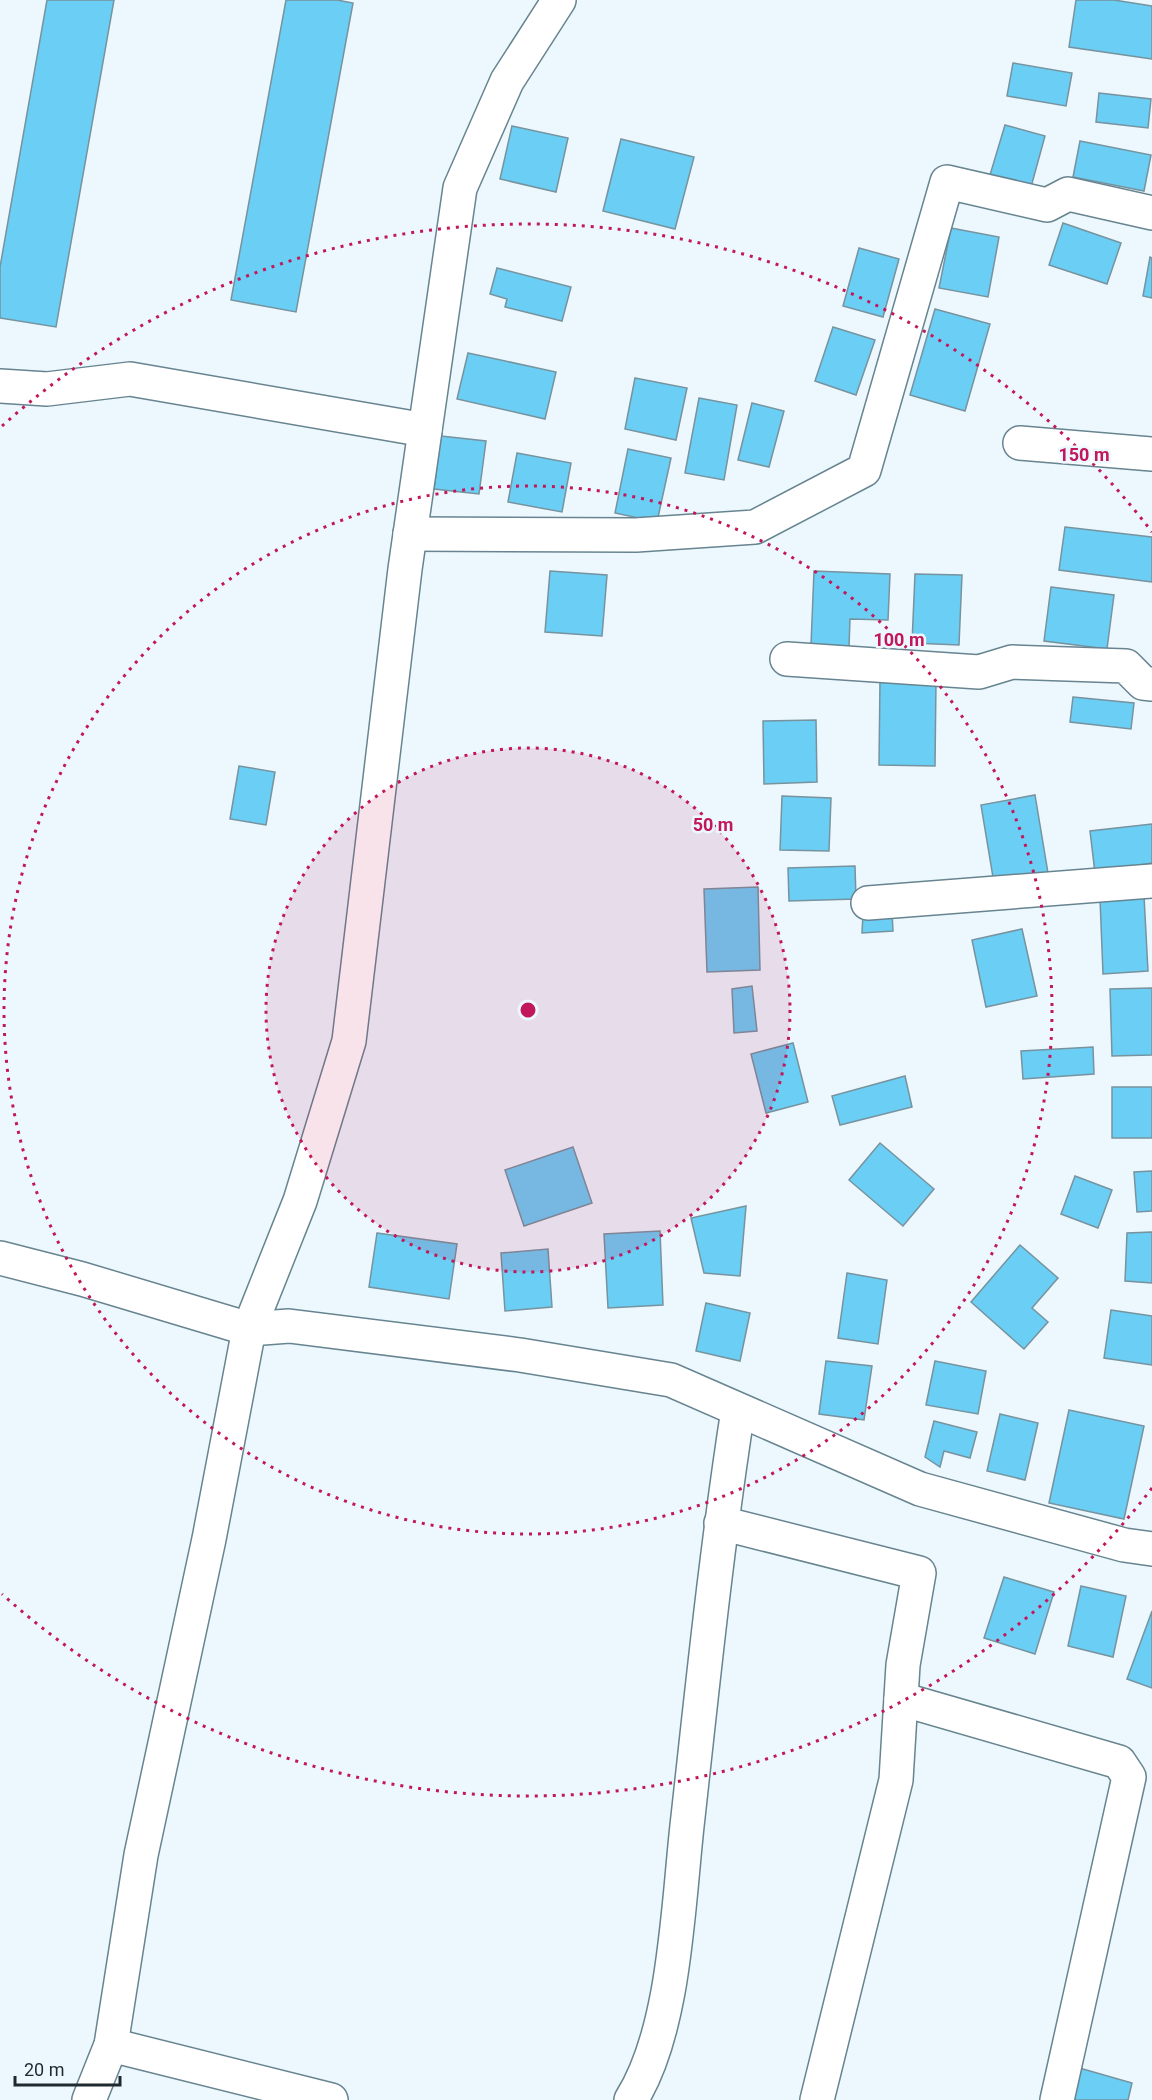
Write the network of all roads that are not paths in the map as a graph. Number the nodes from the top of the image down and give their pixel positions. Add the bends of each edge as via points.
1 (559, 0) edge
2 (1152, 213) edge
3 (0, 386) edge
4 (425, 430) junction
5 (1020, 443) dead end
6 (1152, 454) edge
7 (410, 534) junction
8 (787, 659) dead end
9 (1152, 684) edge
10 (1152, 881) edge
11 (868, 903) dead end
12 (0, 1258) edge
13 (249, 1329) junction
14 (738, 1410) junction
15 (721, 1523) junction
16 (1152, 1549) edge
17 (901, 1698) junction
18 (111, 2046) junction
19 (89, 2100) edge
20 (331, 2100) edge
21 (631, 2100) edge
22 (817, 2100) edge
23 (1057, 2100) edge

1 - 4 street via 507,81 460,188
2 - 7 street via 1068,194 1047,205 947,182 864,470 755,527 636,535
3 - 4 street via 47,389 130,379
4 - 7 street
5 - 6 street
7 - 13 street via 349,1041 300,1201
8 - 9 street via 979,672 1012,662 1126,666 1143,683
10 - 11 street
12 - 13 street
13 - 14 street via 289,1326 520,1354 671,1380
13 - 18 street via 209,1539 141,1855
14 - 15 street
14 - 16 street via 920,1489 1124,1545
15 - 17 street via 919,1573
15 - 21 street via 668,1998 645,2078
17 - 22 street via 897,1780
17 - 23 street via 1119,1762 1129,1777
18 - 19 street
18 - 20 street

